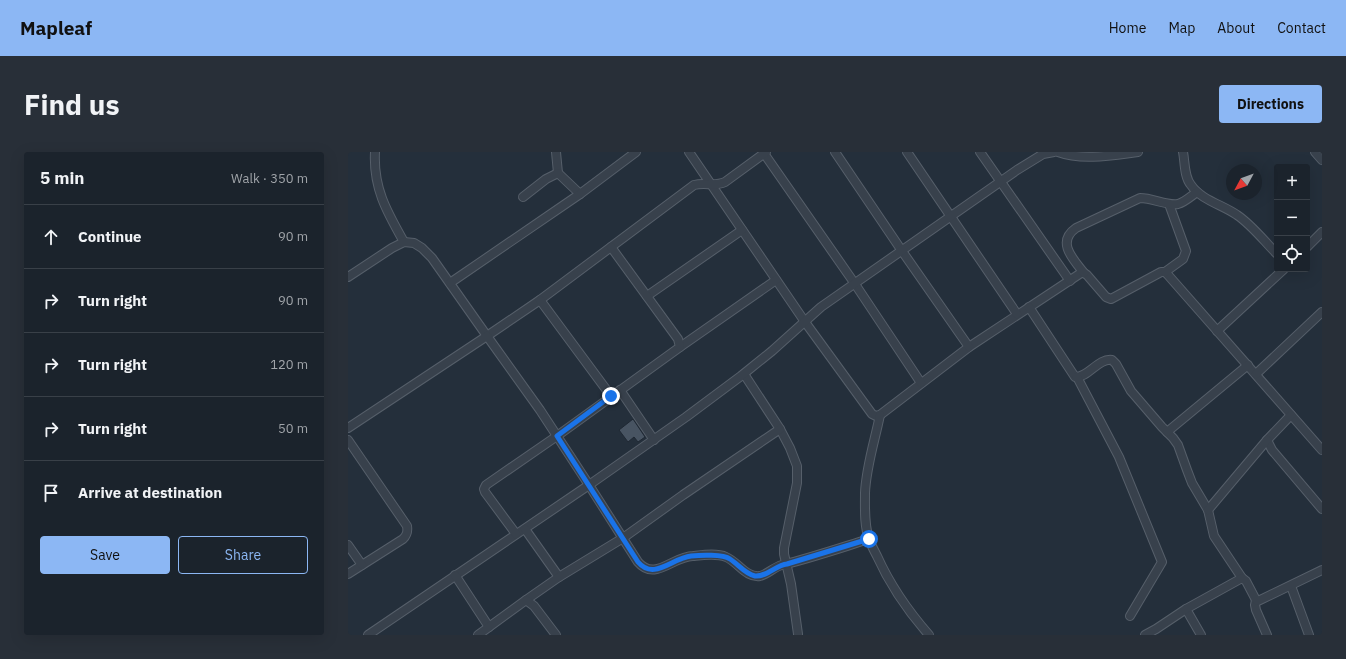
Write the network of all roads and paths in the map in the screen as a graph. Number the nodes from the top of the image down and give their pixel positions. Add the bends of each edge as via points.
1 (375, 152) edge
2 (556, 152) edge
3 (636, 152) edge
4 (689, 152) edge
5 (764, 152) edge
6 (835, 152) edge
7 (907, 152) edge
8 (980, 152) edge
9 (1054, 152) edge
10 (1058, 152) edge
11 (1138, 152) edge
12 (1183, 152) edge
13 (1315, 152) edge
14 (1322, 160) edge
15 (558, 173) junction
16 (1002, 182) junction
17 (711, 184) junction
18 (1197, 192) junction
19 (580, 194) junction
20 (522, 197) dead end
21 (1169, 204) junction
22 (950, 217) junction
23 (742, 230) junction
24 (1322, 232) edge
25 (404, 242) junction
26 (1310, 244) edge
27 (611, 247) junction
28 (902, 251) junction
29 (1274, 251) edge
30 (1166, 272) junction
31 (1281, 272) edge
32 (1084, 273) junction
33 (348, 277) edge
34 (776, 280) junction
35 (1070, 281) junction
36 (450, 283) junction
37 (855, 284) junction
38 (647, 296) junction
39 (540, 300) junction
40 (1029, 307) junction
41 (1322, 312) edge
42 (1017, 314) junction
43 (805, 322) junction
44 (1217, 331) junction
45 (488, 336) junction
46 (680, 347) junction
47 (969, 347) junction
48 (1248, 365) junction
49 (744, 374) junction
50 (1256, 374) junction
51 (1077, 378) junction
52 (921, 383) junction
53 (620, 390) junction
54 (611, 396) junction
55 (880, 415) junction
56 (1291, 415) junction
57 (348, 428) edge
58 (780, 429) junction
59 (1167, 432) junction
60 (557, 436) junction
61 (348, 440) edge
62 (654, 440) junction
63 (1267, 440) junction
64 (1322, 449) edge
65 (589, 485) junction
66 (1208, 510) junction
67 (1322, 510) edge
68 (525, 529) junction
69 (516, 534) junction
70 (623, 538) junction
71 (869, 539) junction
72 (348, 545) edge
73 (787, 564) junction
74 (362, 565) junction
75 (1322, 570) edge
76 (348, 574) edge
77 (455, 575) junction
78 (558, 577) junction
79 (1242, 578) junction
80 (1291, 586) junction
81 (526, 600) junction
82 (1256, 600) junction
83 (1186, 609) junction
84 (1130, 616) dead end
85 (490, 627) junction
86 (1155, 633) edge
87 (798, 634) dead end
88 (368, 635) edge
89 (478, 635) edge
90 (556, 635) edge
91 (929, 635) edge
92 (1144, 635) edge
93 (1201, 635) edge
94 (1267, 635) edge
95 (1309, 635) edge

1 - 25 street via 376,180 381,199
2 - 15 street
3 - 19 street
4 - 17 street
5 - 17 street via 725,182
5 - 37 street
6 - 28 street
7 - 22 street
8 - 16 street
9 - 16 street via 1032,160
10 - 11 street via 1080,156
12 - 18 street via 1188,180
13 - 14 street
15 - 19 street
15 - 20 street
16 - 22 street
16 - 35 street
17 - 23 street
17 - 27 street via 694,185
18 - 21 street via 1177,204
18 - 29 street via 1237,215
19 - 36 street
21 - 30 street via 1186,251 1183,259
21 - 32 street via 1140,198 1070,232 1067,238 1069,254
22 - 28 street
22 - 42 street
23 - 34 street
23 - 38 street
24 - 26 street
25 - 33 street
25 - 36 street via 414,243 422,248
27 - 38 street
27 - 39 street
28 - 37 street
28 - 47 street
30 - 32 street via 1159,273 1111,299
30 - 44 street
31 - 44 street
32 - 35 street
34 - 43 street
34 - 46 street
35 - 40 street
36 - 45 street
37 - 43 street via 821,307
37 - 52 street
38 - 46 street via 678,339
39 - 45 street
39 - 54 street
40 - 42 street
40 - 51 street via 1071,373
41 - 50 street
42 - 47 street
43 - 49 street
43 - 55 street via 872,414
44 - 48 street
45 - 57 street
45 - 60 street
46 - 53 street
47 - 52 street
48 - 50 street
48 - 59 street
49 - 58 street
49 - 62 street
50 - 56 street
51 - 59 street via 1106,360 1112,360 1132,391
51 - 84 street via 1119,457 1162,562
52 - 55 street
53 - 54 street
53 - 62 street
54 - 60 street
55 - 71 street via 865,492
56 - 63 street
56 - 64 street
58 - 70 street
58 - 73 street via 797,466 784,548
59 - 66 street via 1178,445 1192,483
60 - 65 street
60 - 69 street via 486,485 484,489
61 - 74 street via 407,526 408,532 403,539
62 - 65 street
63 - 66 street
63 - 67 street via 1272,450
65 - 68 street
65 - 70 street
66 - 79 street via 1214,536
68 - 69 street
68 - 78 street
69 - 77 street
70 - 73 street via 645,569 657,569 692,556 725,556 755,576
70 - 78 street
71 - 73 street
71 - 91 street via 897,593
72 - 74 street
73 - 87 street
74 - 76 street
75 - 80 street
77 - 85 street
77 - 88 street
78 - 81 street
79 - 82 street
79 - 83 street
80 - 82 street via 1260,601
80 - 95 street
81 - 85 street
81 - 90 street via 534,606
82 - 94 street via 1256,610
83 - 86 street
83 - 93 street
85 - 89 street
86 - 92 street

